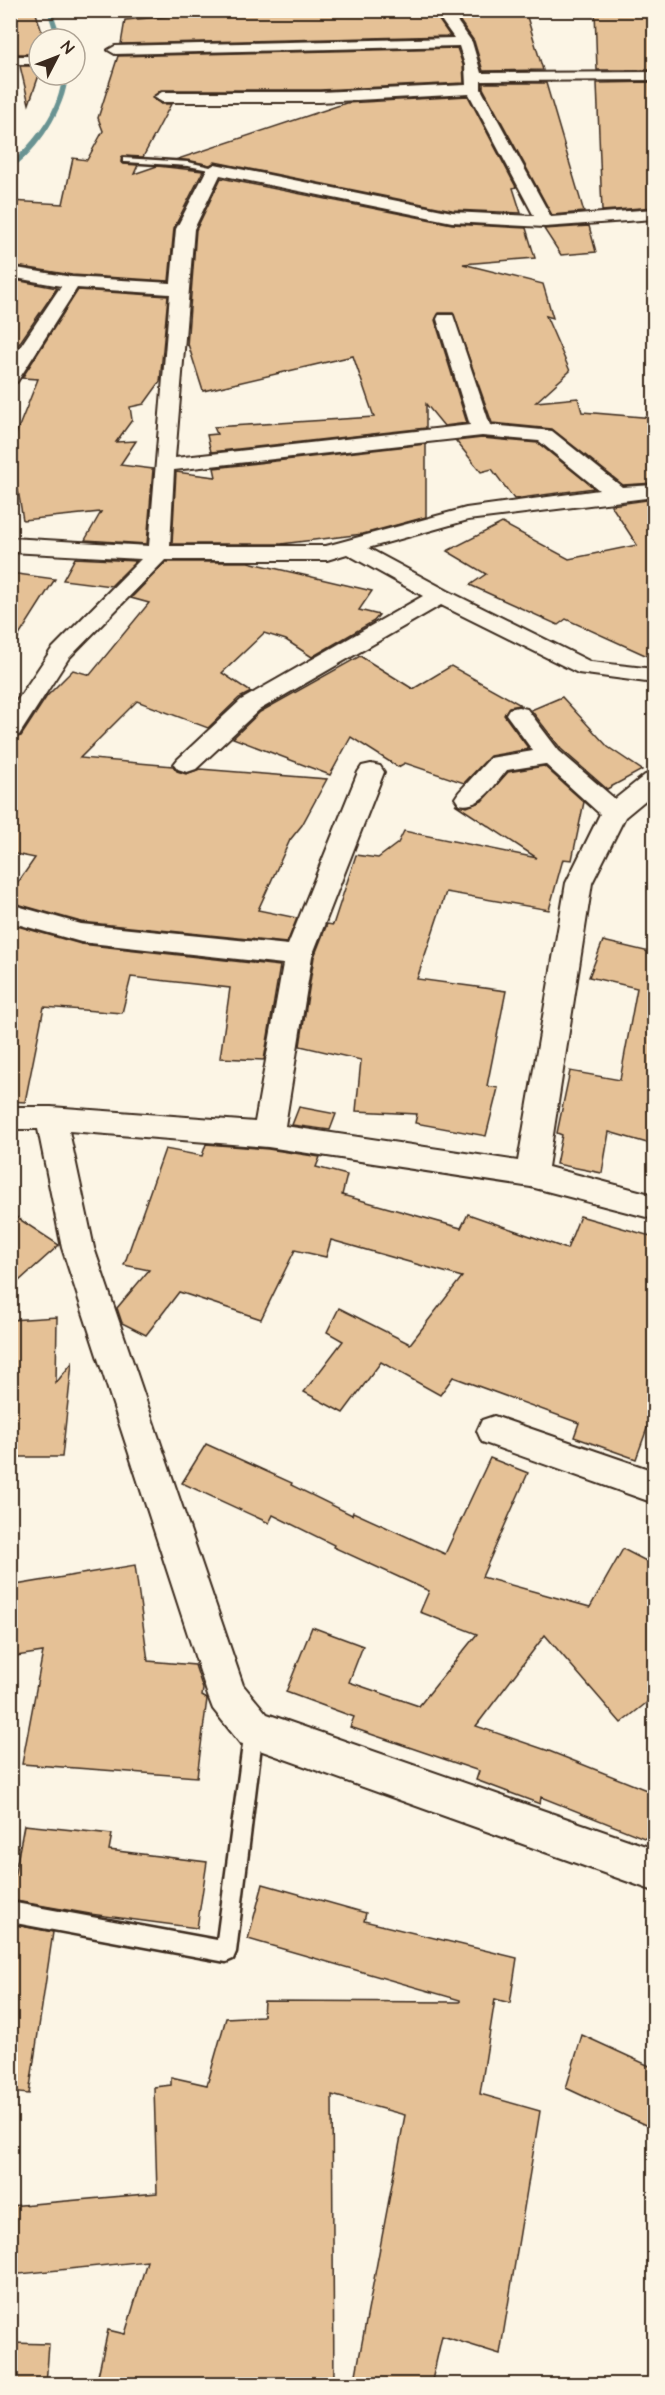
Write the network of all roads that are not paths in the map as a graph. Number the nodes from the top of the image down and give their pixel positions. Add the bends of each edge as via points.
1 (441, 10) edge
2 (465, 42) junction
3 (115, 50) dead end
4 (10, 60) edge
5 (27, 60) edge
6 (654, 76) edge
7 (475, 83) junction
8 (162, 97) dead end
9 (126, 160) dead end
10 (215, 169) junction
11 (654, 214) edge
12 (545, 222) junction
13 (10, 272) edge
14 (72, 282) junction
15 (180, 290) junction
16 (446, 319) dead end
17 (10, 378) edge
18 (482, 430) junction
19 (164, 465) junction
20 (654, 491) edge
21 (617, 494) junction
22 (10, 545) edge
23 (350, 548) junction
24 (159, 553) junction
25 (440, 596) junction
26 (654, 676) edge
27 (518, 714) dead end
28 (10, 730) edge
29 (550, 756) junction
30 (187, 764) dead end
31 (371, 772) dead end
32 (654, 781) edge
33 (468, 798) dead end
34 (614, 812) junction
35 (10, 913) edge
36 (298, 956) junction
37 (10, 1118) edge
38 (51, 1118) junction
39 (268, 1135) junction
40 (531, 1175) junction
41 (654, 1207) edge
42 (494, 1431) dead end
43 (654, 1487) edge
44 (254, 1729) junction
45 (654, 1870) edge
46 (10, 1912) edge

1 - 2 street
2 - 3 street
2 - 7 street
4 - 5 street
6 - 7 street
7 - 8 street via 320,97
7 - 12 street
9 - 10 lane
10 - 12 street via 452,216
10 - 15 street via 185,229
11 - 12 street
13 - 14 street
14 - 15 street
14 - 17 street
15 - 19 street
16 - 18 street
18 - 19 street
18 - 21 street via 545,435
19 - 24 street
20 - 21 street
21 - 23 street via 466,514
22 - 24 street
23 - 24 street via 327,553
23 - 25 street
24 - 28 street via 59,655
25 - 26 street via 586,668
25 - 30 street via 250,705
27 - 29 street
29 - 33 street via 499,763
29 - 34 street
31 - 36 street
32 - 34 street
34 - 40 street via 579,883
35 - 36 street via 81,933
36 - 39 street
37 - 38 street
38 - 39 street
38 - 44 street via 78,1248 227,1696
39 - 40 street
40 - 41 street
42 - 43 street
44 - 45 street
44 - 46 lane via 226,1952

